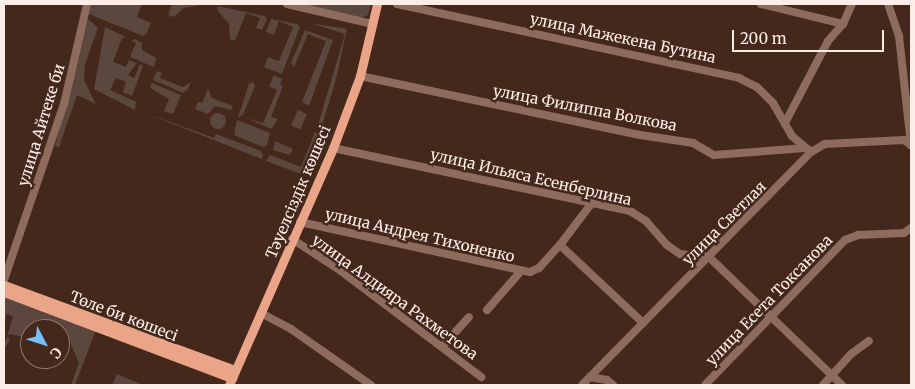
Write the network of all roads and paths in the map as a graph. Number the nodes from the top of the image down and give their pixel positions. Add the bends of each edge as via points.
1 (87, 4) edge
2 (287, 4) edge
3 (377, 4) edge
4 (397, 4) edge
5 (761, 4) edge
6 (852, 4) edge
7 (888, 4) edge
8 (372, 24) junction
9 (843, 24) junction
10 (360, 76) junction
11 (786, 121) junction
12 (911, 145) edge
13 (333, 148) junction
14 (808, 150) junction
15 (591, 204) junction
16 (300, 222) junction
17 (911, 228) edge
18 (292, 239) junction
19 (560, 246) junction
20 (709, 257) junction
21 (521, 271) junction
22 (4, 280) edge
23 (4, 285) edge
24 (4, 292) edge
25 (487, 310) dead end
26 (261, 313) junction
27 (469, 317) dead end
28 (771, 318) junction
29 (643, 323) junction
30 (869, 341) dead end
31 (442, 347) junction
32 (832, 376) junction
33 (481, 377) dead end
34 (590, 377) junction
35 (232, 380) edge
36 (371, 385) edge
37 (582, 385) edge
38 (613, 385) edge
39 (705, 385) edge
40 (823, 385) edge
41 (842, 385) edge

1 - 22 street, улица Айтеке би via 64,104
2 - 8 street
3 - 8 main road, Тәуелсіздік көшесі
4 - 11 street, улица Мажекена Бутина via 739,78 757,87
5 - 9 street
6 - 9 street
7 - 12 street via 899,36
8 - 10 main road, Тәуелсіздік көшесі
9 - 11 street via 828,41
10 - 13 main road, Тәуелсіздік көшесі
10 - 14 street, улица Филиппа Волкова via 640,135 693,143 714,155
11 - 14 street, улица Мажекена Бутина via 792,136
12 - 14 street, улица Светлая via 904,140 825,144
13 - 15 street, улица Ильяса Есенберлина
13 - 16 main road, Тәуелсіздік көшесі
14 - 20 street, улица Светлая
15 - 19 street, улица Андрея Тихоненко
15 - 20 street, улица Ильяса Есенберлина via 630,212 646,221 667,245 680,254
16 - 18 main road, Тәуелсіздік көшесі
16 - 21 street, улица Андрея Тихоненко
17 - 28 street, улица Есета Токсанова via 904,234 851,236
18 - 26 main road, Тәуелсіздік көшесі
18 - 31 street, улица Алдияра Рахметова via 341,271
19 - 21 street, улица Андрея Тихоненко via 539,268
19 - 29 street
20 - 28 street
20 - 29 street, улица Светлая
21 - 25 street
23 - 35 main road, Төле би көшесі
24 - 35 main road, Төле би көшесі
26 - 35 main road, Тәуелсіздік көшесі
26 - 36 street via 291,329
27 - 31 street
28 - 32 street
28 - 39 street, улица Есета Токсанова
29 - 34 street, улица Светлая
30 - 32 street via 851,354
31 - 33 street, улица Алдияра Рахметова
32 - 40 street
32 - 41 street
34 - 37 street, улица Светлая
34 - 38 street via 607,380

